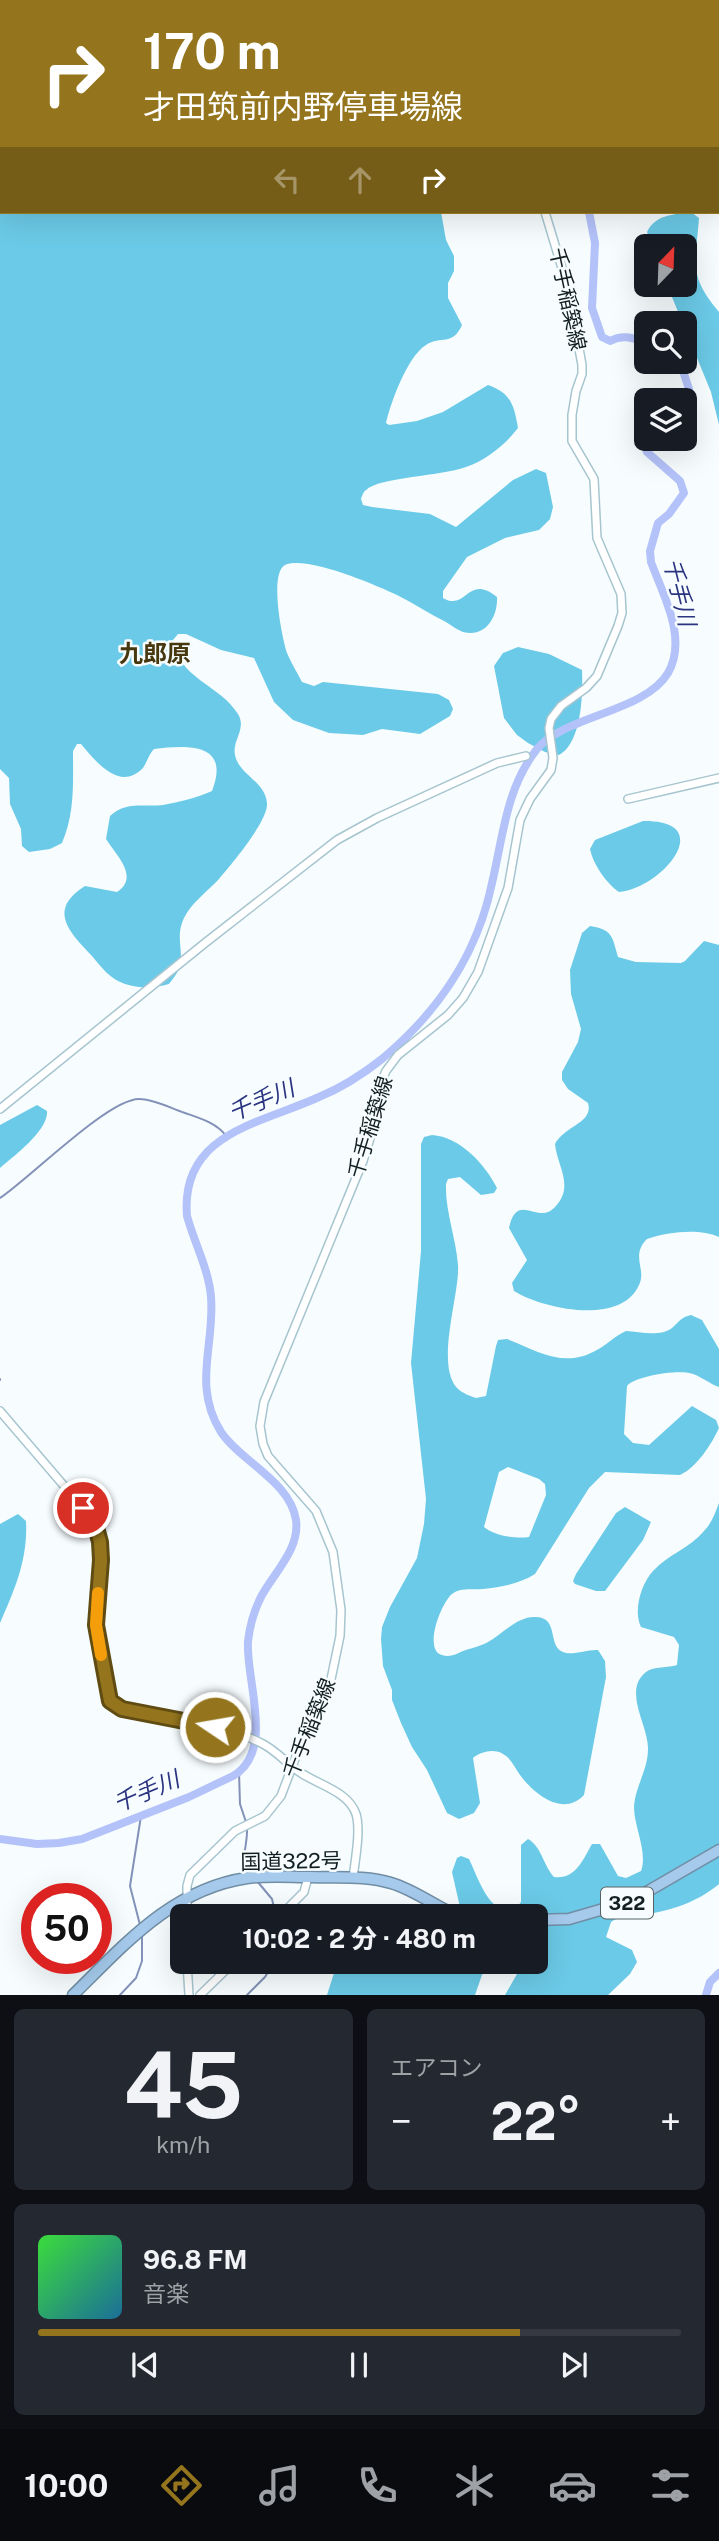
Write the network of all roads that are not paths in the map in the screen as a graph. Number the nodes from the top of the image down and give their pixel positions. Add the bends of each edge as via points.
1 (546, 214) edge
2 (527, 756) dead end
3 (719, 778) edge
4 (628, 799) dead end
5 (0, 1109) edge
6 (0, 1411) edge
7 (293, 1767) junction
8 (719, 1850) edge
9 (308, 1877) junction
10 (353, 1878) junction
11 (187, 1897) junction
12 (187, 1904) edge
13 (292, 1904) edge
14 (435, 1904) edge
15 (548, 1920) edge
16 (187, 1974) edge
17 (222, 1974) edge
18 (73, 1995) edge
19 (188, 1995) edge
20 (200, 1995) edge

1 - 7 main road, 千手稲築線 via 565,276 582,365 572,441 594,479 597,538 622,604 597,676 551,719 551,770 520,820 508,888 478,972 448,1015 398,1055 386,1071 363,1161 264,1402 263,1444 323,1522 334,1552 341,1610 330,1684
2 - 5 main road via 497,763 337,840
3 - 4 main road
6 - 7 main road via 83,1508 97,1531 101,1560 96,1625 110,1701 122,1709 248,1738
7 - 10 main road via 353,1808 358,1824
7 - 11 main road, 千手稲築線 via 281,1796 265,1816 235,1831 190,1875
8 - 15 highway, 322 via 631,1901 569,1919
9 - 10 highway, 国道322号
9 - 11 highway, 国道322号 via 248,1878
9 - 13 main road via 304,1892
10 - 14 highway, 国道322号 via 396,1884
11 - 12 main road, 千手稲築線
11 - 18 highway, 国道322号 via 142,1928
16 - 19 main road
17 - 20 main road

